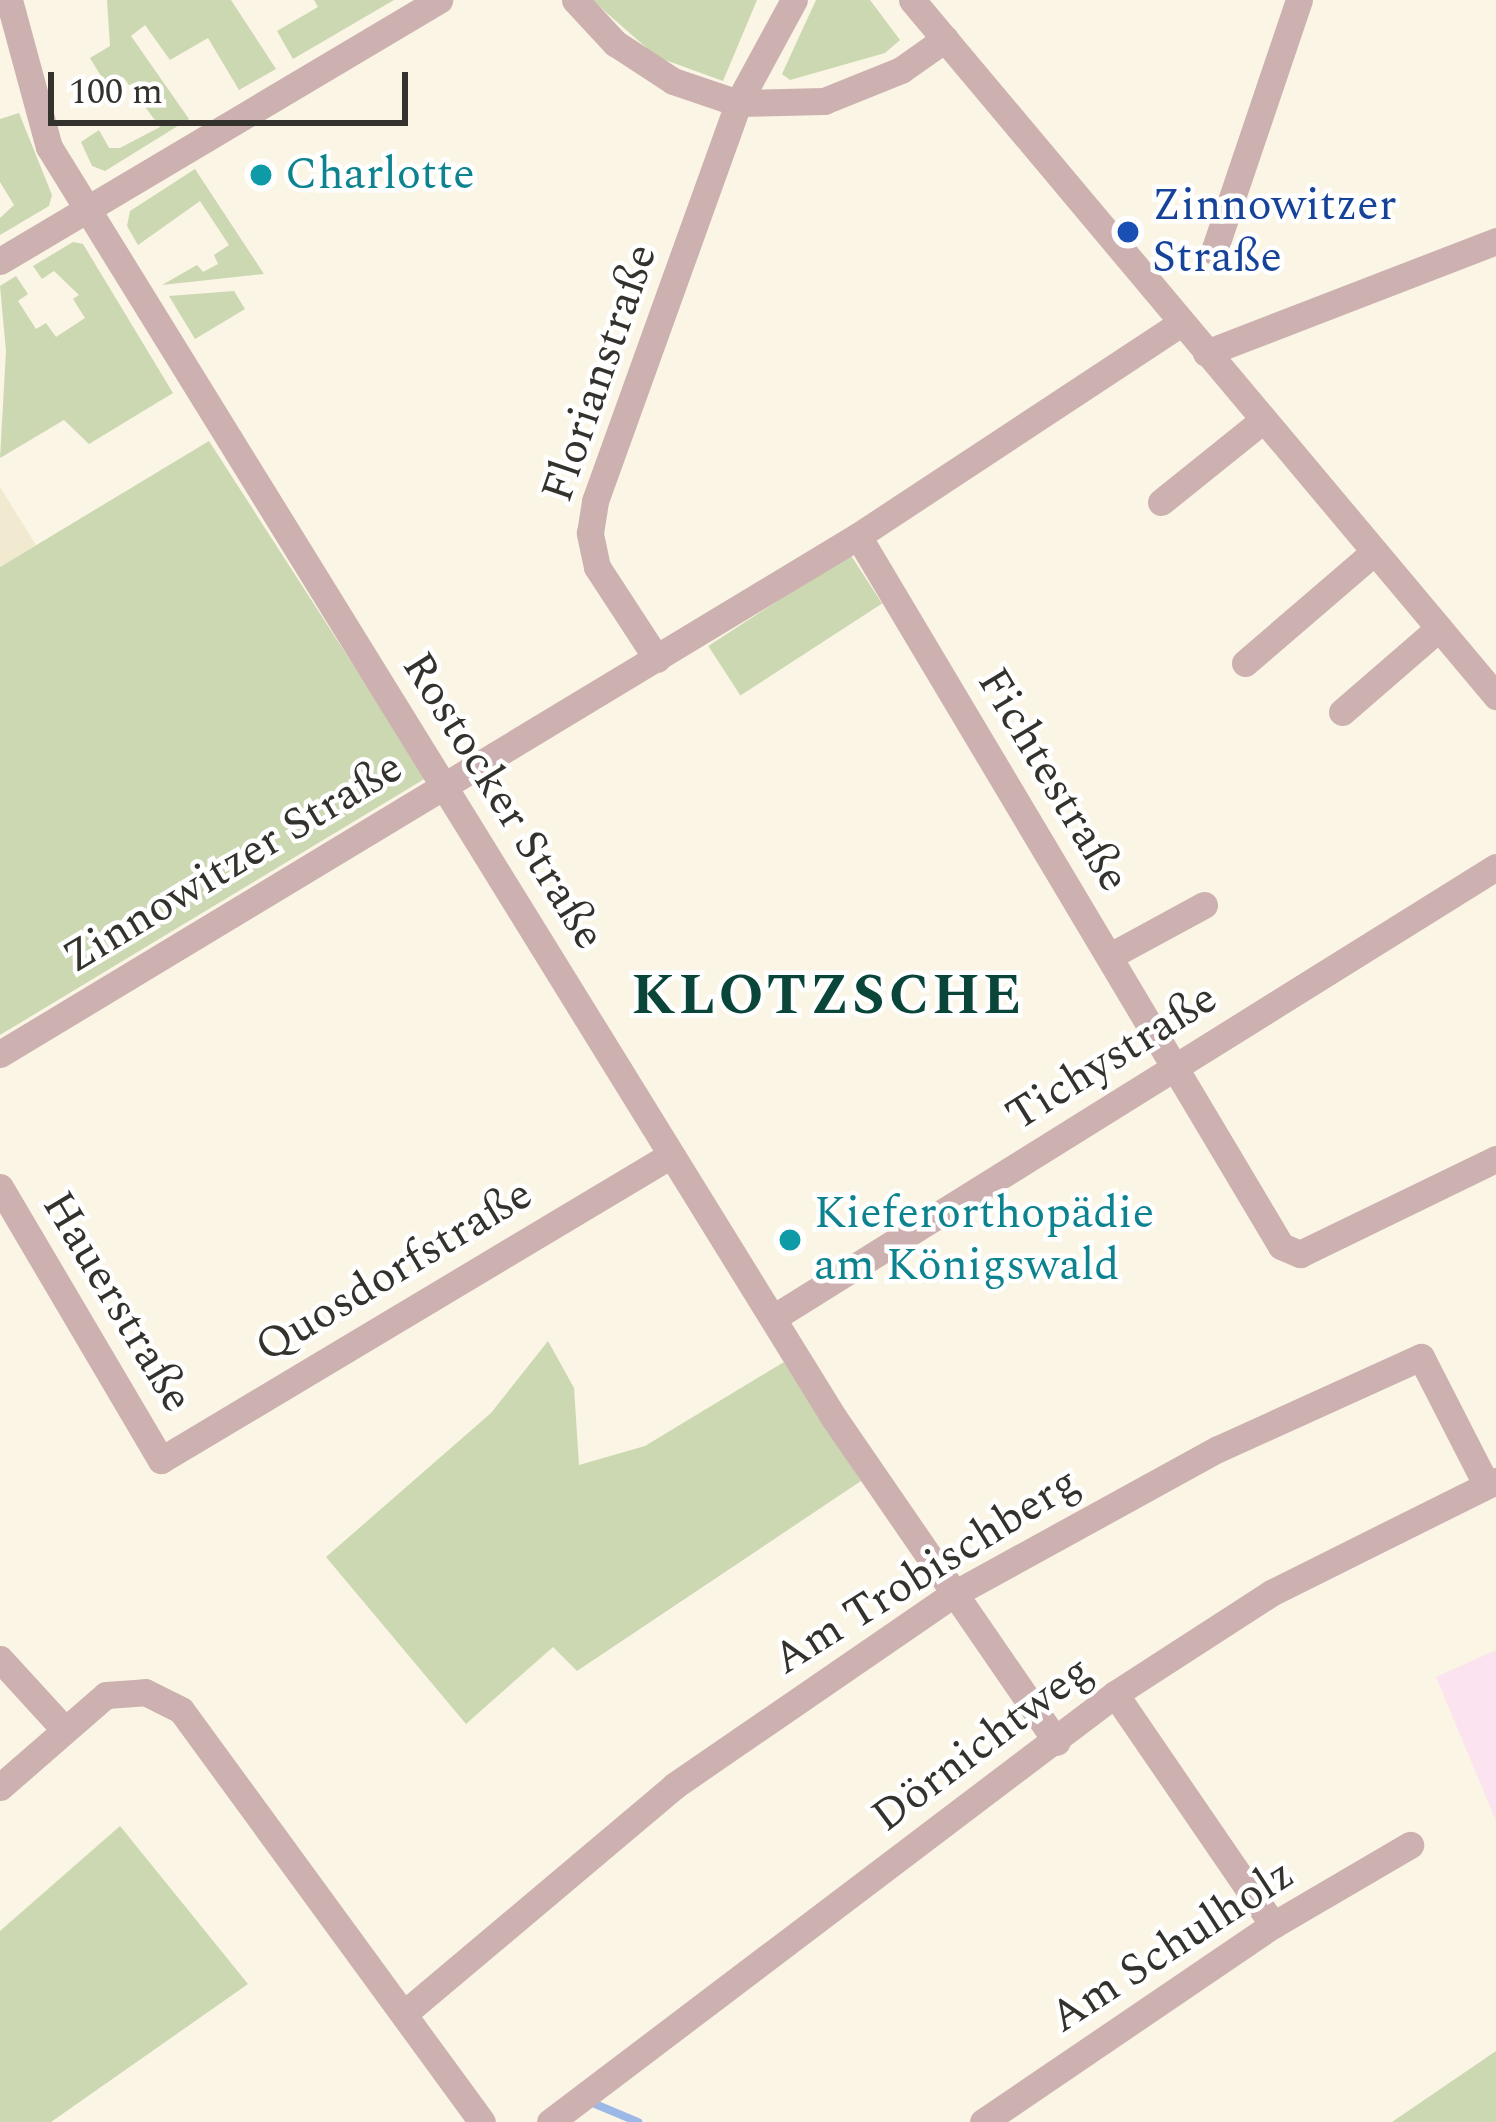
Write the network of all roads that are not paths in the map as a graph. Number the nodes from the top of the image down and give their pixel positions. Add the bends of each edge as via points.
1 (9, 0) edge
2 (439, 0) edge
3 (575, 0) edge
4 (794, 0) edge
5 (912, 0) edge
6 (1299, 0) edge
7 (945, 38) junction
8 (738, 103) junction
9 (88, 210) junction
10 (1496, 241) edge
11 (1214, 251) dead end
12 (0, 261) edge
13 (1180, 323) junction
14 (1206, 353) junction
15 (1263, 420) junction
16 (1161, 502) dead end
17 (858, 536) junction
18 (1374, 552) junction
19 (1439, 628) junction
20 (657, 659) junction
21 (1244, 663) dead end
22 (1496, 696) edge
23 (1342, 712) dead end
24 (443, 784) junction
25 (1496, 867) edge
26 (1199, 897) dead end
27 (1106, 950) junction
28 (0, 1054) edge
29 (1176, 1067) junction
30 (671, 1155) junction
31 (1496, 1159) edge
32 (0, 1187) edge
33 (773, 1318) junction
34 (161, 1460) joint
35 (1491, 1483) edge
36 (952, 1595) junction
37 (0, 1659) edge
38 (1115, 1694) junction
39 (63, 1728) junction
40 (1057, 1742) junction
41 (0, 1787) edge
42 (1410, 1845) dead end
43 (1273, 1925) junction
44 (406, 2012) junction
45 (482, 2122) edge
46 (550, 2122) edge
47 (983, 2122) edge

1 - 9 street, Rostocker Straße via 50,146
2 - 9 street
3 - 8 street via 615,43 673,81
4 - 8 street, Florianstraße
5 - 7 street
6 - 11 street
7 - 8 street via 901,70 824,101
7 - 13 street
8 - 20 street, Florianstraße via 590,533 597,568
9 - 12 street
9 - 24 street, Rostocker Straße
10 - 14 street
13 - 14 street
13 - 17 street, Zinnowitzer Straße
14 - 15 street
15 - 16 street
15 - 18 street
17 - 20 street, Zinnowitzer Straße
17 - 27 street, Fichtestraße
18 - 19 street
18 - 21 street
19 - 22 street
19 - 23 street
20 - 24 street, Zinnowitzer Straße
24 - 28 street, Zinnowitzer Straße
24 - 30 street, Rostocker Straße
25 - 29 street, Tichystraße
26 - 27 street
27 - 29 street, Fichtestraße
29 - 31 street, Fichtestraße via 1281,1246 1300,1254
29 - 33 street, Tichystraße
30 - 33 street, Rostocker Straße
30 - 34 street, Quosdorfstraße
32 - 34 street, Hauerstraße
33 - 36 street, Rostocker Straße
35 - 36 street, Am Trobischberg via 1421,1357 1218,1449
35 - 38 street, Dörnichtweg via 1271,1593
36 - 40 street, Rostocker Straße
36 - 44 street, Am Trobischberg via 674,1786
37 - 39 street
38 - 40 street, Dörnichtweg
38 - 43 street
39 - 41 street
39 - 44 street via 106,1695 146,1693 181,1710
40 - 46 street, Dörnichtweg
42 - 43 street, Am Schulholz
43 - 47 street, Am Schulholz
44 - 45 street

